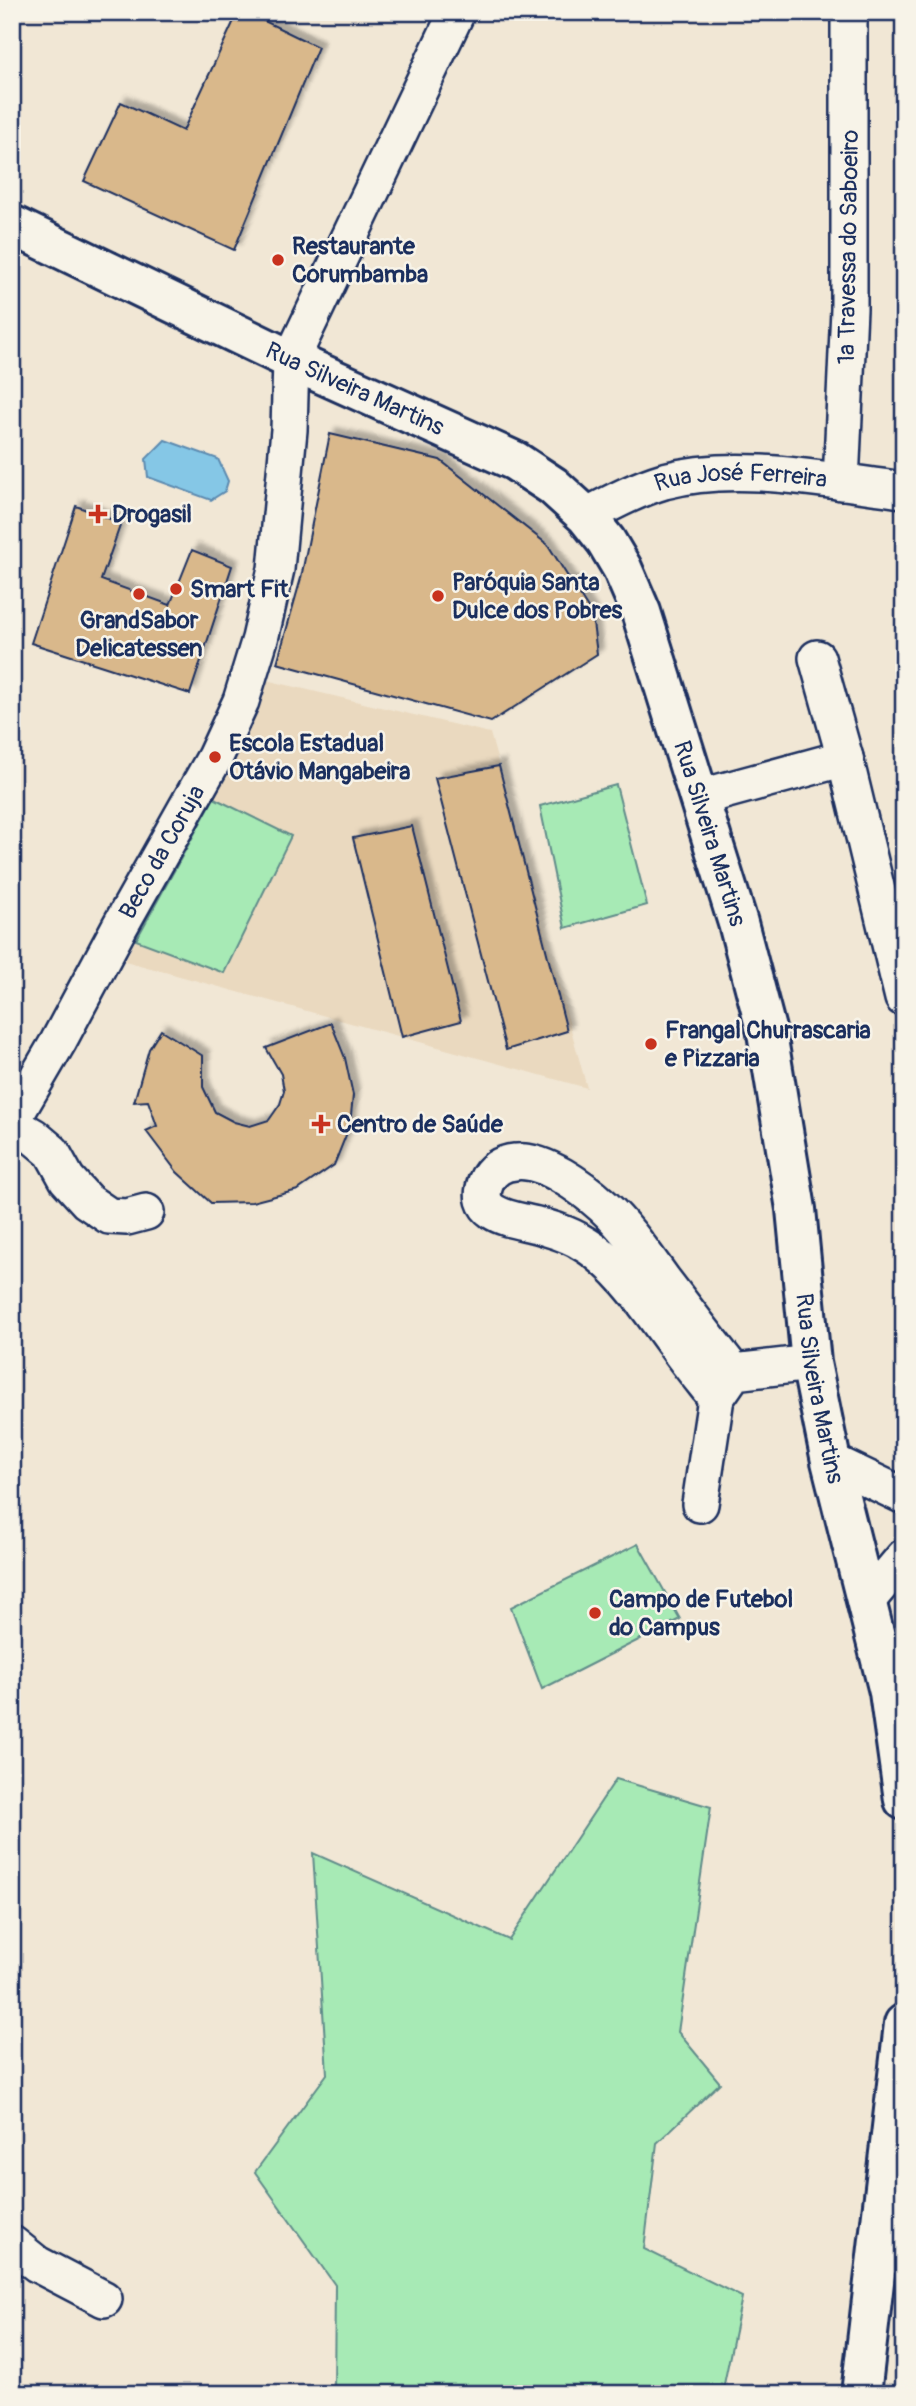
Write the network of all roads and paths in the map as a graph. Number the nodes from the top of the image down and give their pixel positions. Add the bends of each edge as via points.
1 (457, 12) edge
2 (849, 12) edge
3 (12, 225) edge
4 (290, 360) junction
5 (841, 482) junction
6 (904, 491) edge
7 (586, 516) junction
8 (817, 658) dead end
9 (845, 758) junction
10 (698, 798) junction
11 (903, 998) edge
12 (12, 1122) edge
13 (146, 1212) dead end
14 (811, 1363) junction
15 (725, 1385) junction
16 (831, 1461) junction
17 (904, 1496) edge
18 (700, 1504) dead end
19 (904, 1557) edge
20 (866, 1602) junction
21 (904, 1800) edge
22 (904, 2024) edge
23 (12, 2244) edge
24 (891, 2255) edge
25 (103, 2299) dead end
26 (861, 2394) edge

1 - 4 street
2 - 5 street, 1ª Travessa do Saboeiro via 849,309
3 - 4 main road, Rua Silveira Martins
4 - 7 main road, Rua Silveira Martins via 515,461 553,486
4 - 12 street, Beco da Coruja via 289,430 276,569 241,701 215,757
5 - 6 street, Rua José Ferreira
5 - 7 street, Rua José Ferreira via 748,472 703,473 664,481
7 - 10 main road, Rua Silveira Martins via 622,568 641,612
8 - 9 street
9 - 10 street
9 - 11 street
10 - 14 main road, Rua Silveira Martins via 738,923 766,1033 796,1209
12 - 13 street via 52,1152 67,1179 109,1216
14 - 15 street
14 - 16 main road, Rua Silveira Martins
15 - 15 street via 646,1257 603,1206 575,1184 536,1164 506,1163 493,1171 483,1194 487,1206 510,1220 582,1242 612,1266
15 - 18 street
16 - 17 street
16 - 20 main road, Rua Silveira Martins
19 - 20 street
20 - 21 main road, Rua Silveira Martins via 889,1692
22 - 24 main road
23 - 25 street via 37,2264
24 - 26 main road

